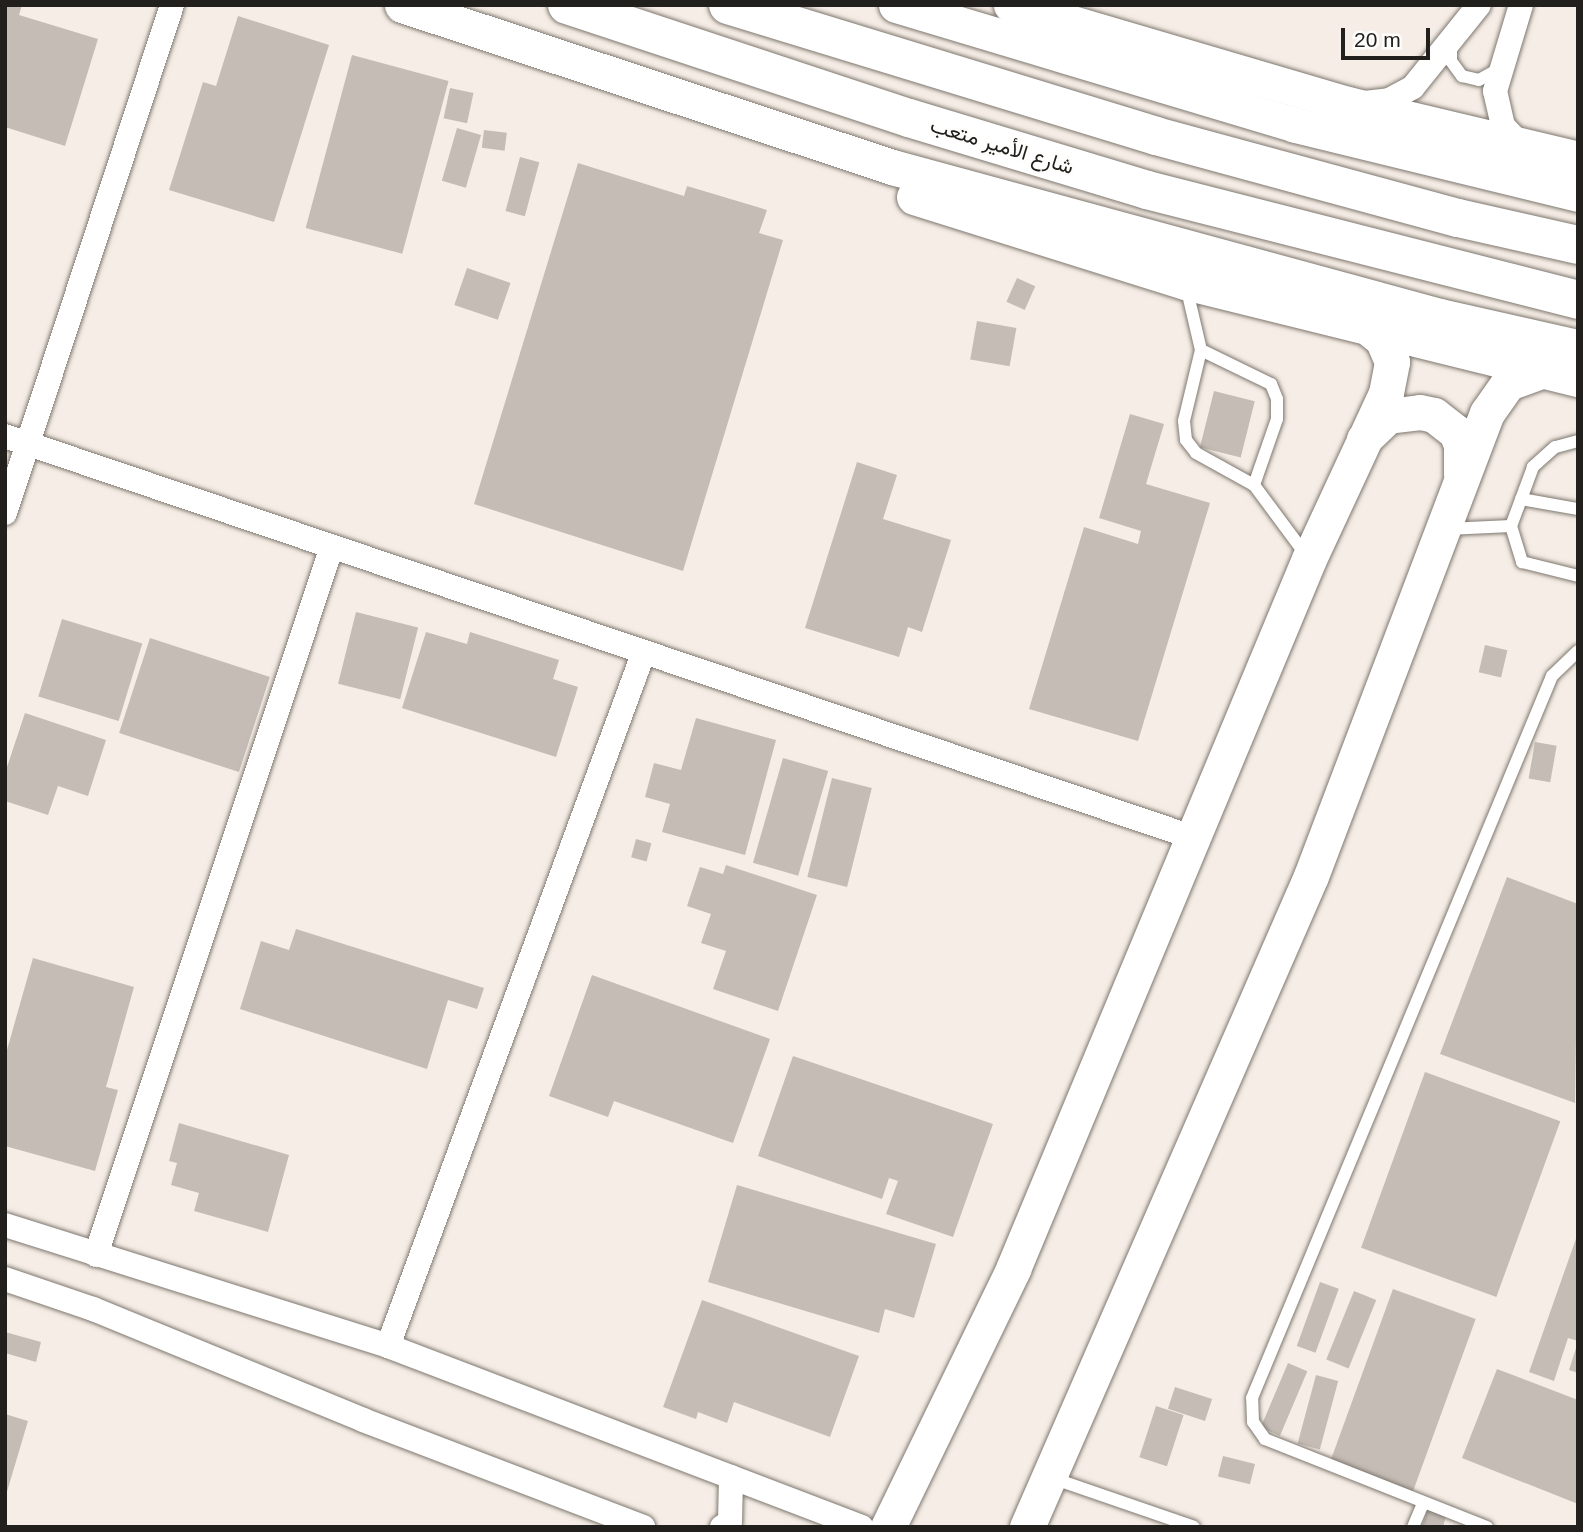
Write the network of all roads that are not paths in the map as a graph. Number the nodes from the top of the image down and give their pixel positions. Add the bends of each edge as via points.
1 (172, 5) edge
2 (402, 5) edge
3 (567, 5) edge
4 (728, 5) edge
5 (1011, 5) edge
6 (1479, 5) edge
7 (1521, 5) edge
8 (904, 8) edge
9 (1454, 32) junction
10 (496, 37) junction
11 (1499, 67) junction
12 (1348, 104) junction
13 (1523, 148) junction
14 (1578, 159) edge
15 (1578, 194) edge
16 (1578, 245) edge
17 (1185, 282) junction
18 (1578, 300) edge
19 (1372, 331) junction
20 (1578, 347) edge
21 (1201, 350) junction
22 (1541, 372) junction
23 (1578, 379) edge
24 (17, 440) edge
25 (1362, 441) junction
26 (1578, 441) edge
27 (1461, 475) junction
28 (1254, 485) junction
29 (1521, 499) junction
30 (1578, 509) edge
31 (5, 513) edge
32 (1511, 526) junction
33 (1440, 529) junction
34 (331, 549) junction
35 (1309, 558) junction
36 (1578, 576) edge
37 (1578, 652) edge
38 (643, 654) junction
39 (1195, 838) junction
40 (5, 1224) edge
41 (96, 1255) junction
42 (5, 1279) edge
43 (388, 1346) junction
44 (731, 1477) junction
45 (1050, 1478) junction
46 (1423, 1503) junction
47 (1029, 1526) edge
48 (1481, 1526) edge
49 (643, 1527) edge
50 (722, 1527) edge
51 (862, 1527) edge
52 (888, 1527) edge
53 (1194, 1527) edge
54 (1413, 1527) edge

1 - 24 street
2 - 10 main road
3 - 18 main road, شارع الأمير متعب via 1133,186
4 - 16 main road via 1143,132 1458,218
5 - 12 main road
6 - 9 street
7 - 11 street
8 - 15 main road via 1295,125
9 - 11 lane via 1451,61 1462,76 1486,78
9 - 12 street via 1402,95
10 - 17 main road via 769,151
10 - 20 main road via 892,167 1440,316
11 - 13 street via 1497,108 1503,126
12 - 13 main road
13 - 14 main road
17 - 19 main road
17 - 21 lane
19 - 22 main road
19 - 25 main road via 1382,339 1392,362 1386,393
21 - 28 lane via 1184,421 1186,440 1196,453
21 - 28 lane via 1270,384 1277,399 1277,419
22 - 23 main road
22 - 27 main road via 1521,375 1496,394
24 - 31 street
24 - 34 street
25 - 27 main road via 1388,416 1434,415 1456,432
25 - 35 main road
26 - 29 lane via 1555,447 1533,467
27 - 33 main road
28 - 35 lane
29 - 30 lane
29 - 32 lane
32 - 33 lane
32 - 36 lane via 1522,562
33 - 45 main road via 1311,876
34 - 38 street
34 - 41 street
35 - 39 main road
37 - 46 lane via 1552,676 1252,1398 1253,1422 1265,1439
38 - 39 street
38 - 43 street
39 - 52 main road via 1013,1269
40 - 41 street
41 - 43 street
42 - 49 street via 93,1309 363,1420
43 - 44 street
44 - 50 street via 730,1522
44 - 51 street
45 - 47 main road
45 - 53 lane
46 - 48 lane
46 - 54 lane

